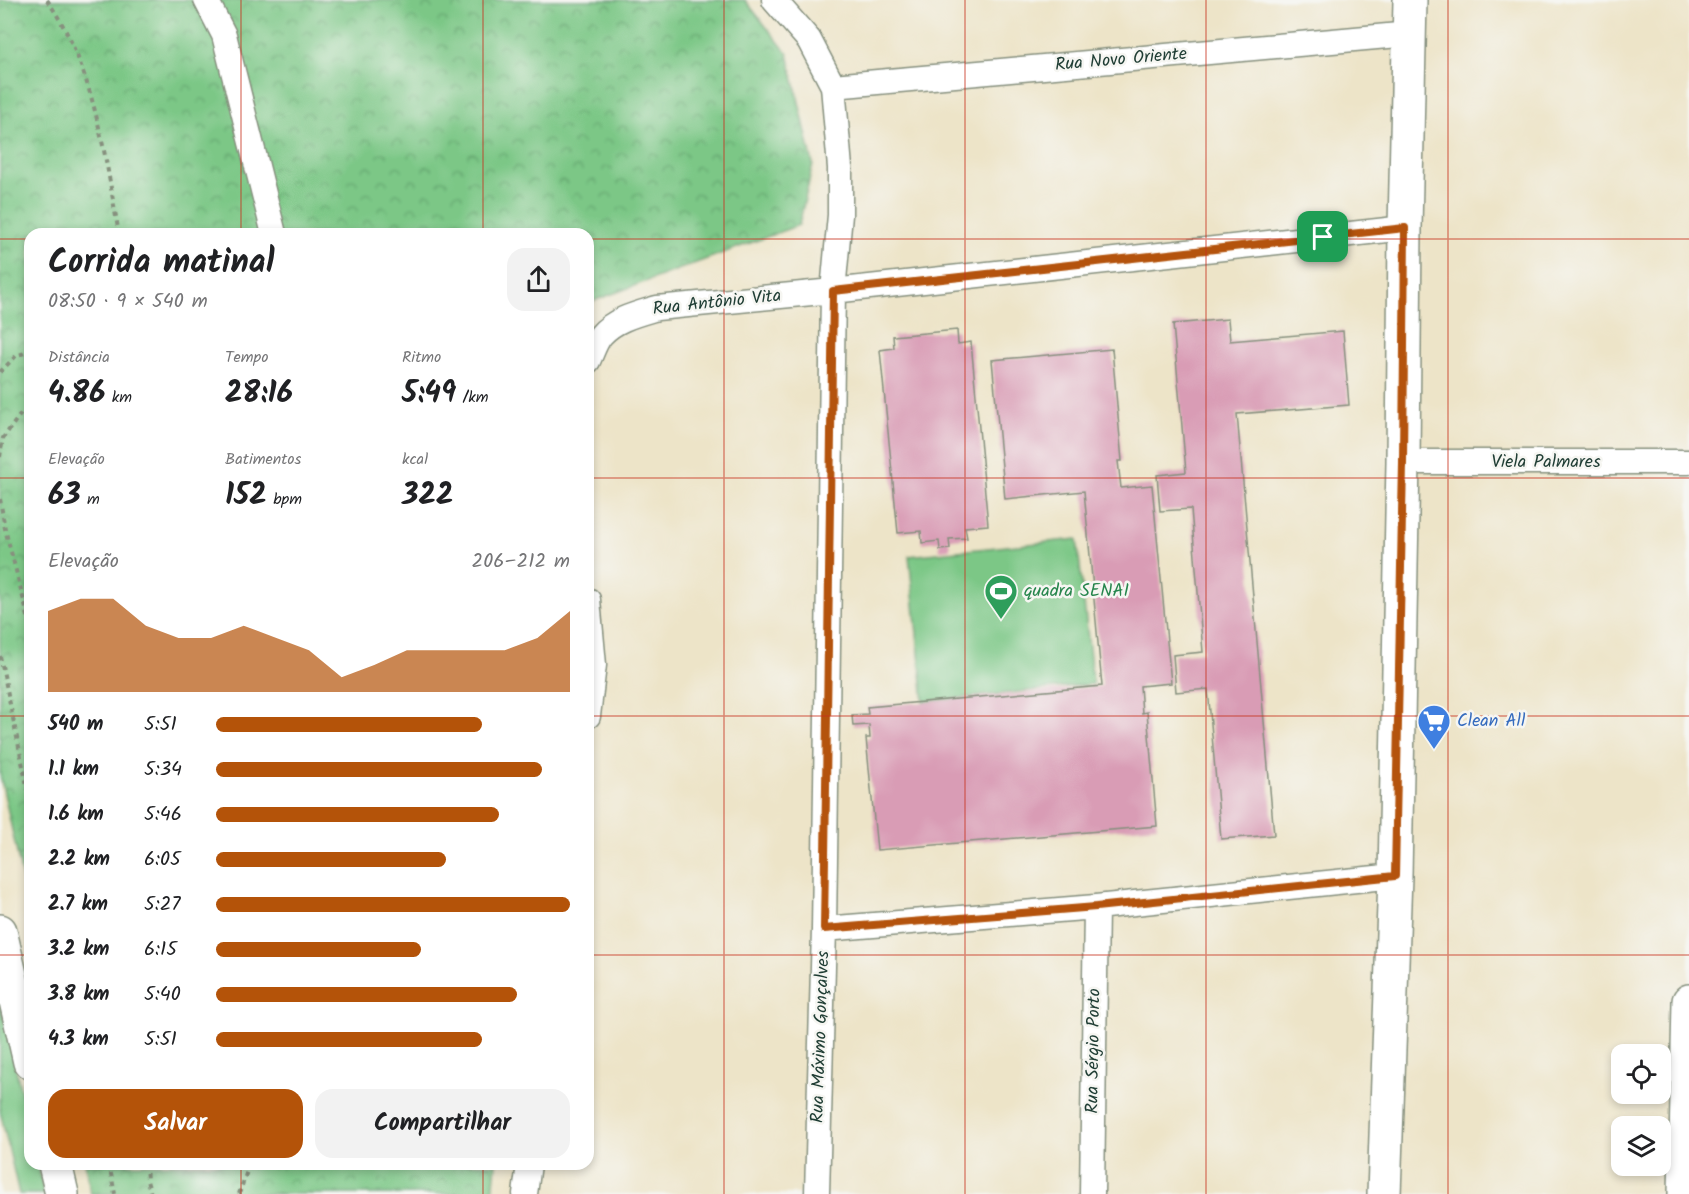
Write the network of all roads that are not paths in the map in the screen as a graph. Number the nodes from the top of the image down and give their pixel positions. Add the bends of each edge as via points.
1 (206, 0) edge
2 (774, 0) edge
3 (1410, 0) edge
4 (1410, 34) junction
5 (833, 86) junction
6 (272, 228) edge
7 (1405, 228) junction
8 (833, 291) junction
9 (594, 348) edge
10 (1403, 462) junction
11 (1689, 462) edge
12 (1395, 876) junction
13 (1096, 907) junction
14 (824, 929) junction
15 (0, 931) edge
16 (1689, 1000) edge
17 (24, 1036) edge
18 (1688, 1118) edge
19 (56, 1170) edge
20 (528, 1170) edge
21 (62, 1194) edge
22 (525, 1194) edge
23 (817, 1194) edge
24 (1092, 1194) edge
25 (1384, 1194) edge
26 (1685, 1194) edge

1 - 6 street via 224,35
2 - 5 street, Rua Máximo Gonçalves via 809,40
3 - 4 street
4 - 5 street, Rua Novo Oriente
4 - 7 street
5 - 8 street, Rua Máximo Gonçalves via 840,214
7 - 8 street, Rua Antônio Vita
7 - 10 street
8 - 9 street, Rua Antônio Vita via 657,308 615,324 600,336
8 - 14 street, Rua Máximo Gonçalves
10 - 11 street, Viela Palmares
10 - 12 street
12 - 13 street
12 - 25 street
13 - 14 street
13 - 24 street, Rua Sérgio Porto
14 - 23 street, Rua Máximo Gonçalves
15 - 17 street
16 - 18 street
18 - 26 street
19 - 21 street
20 - 22 street

